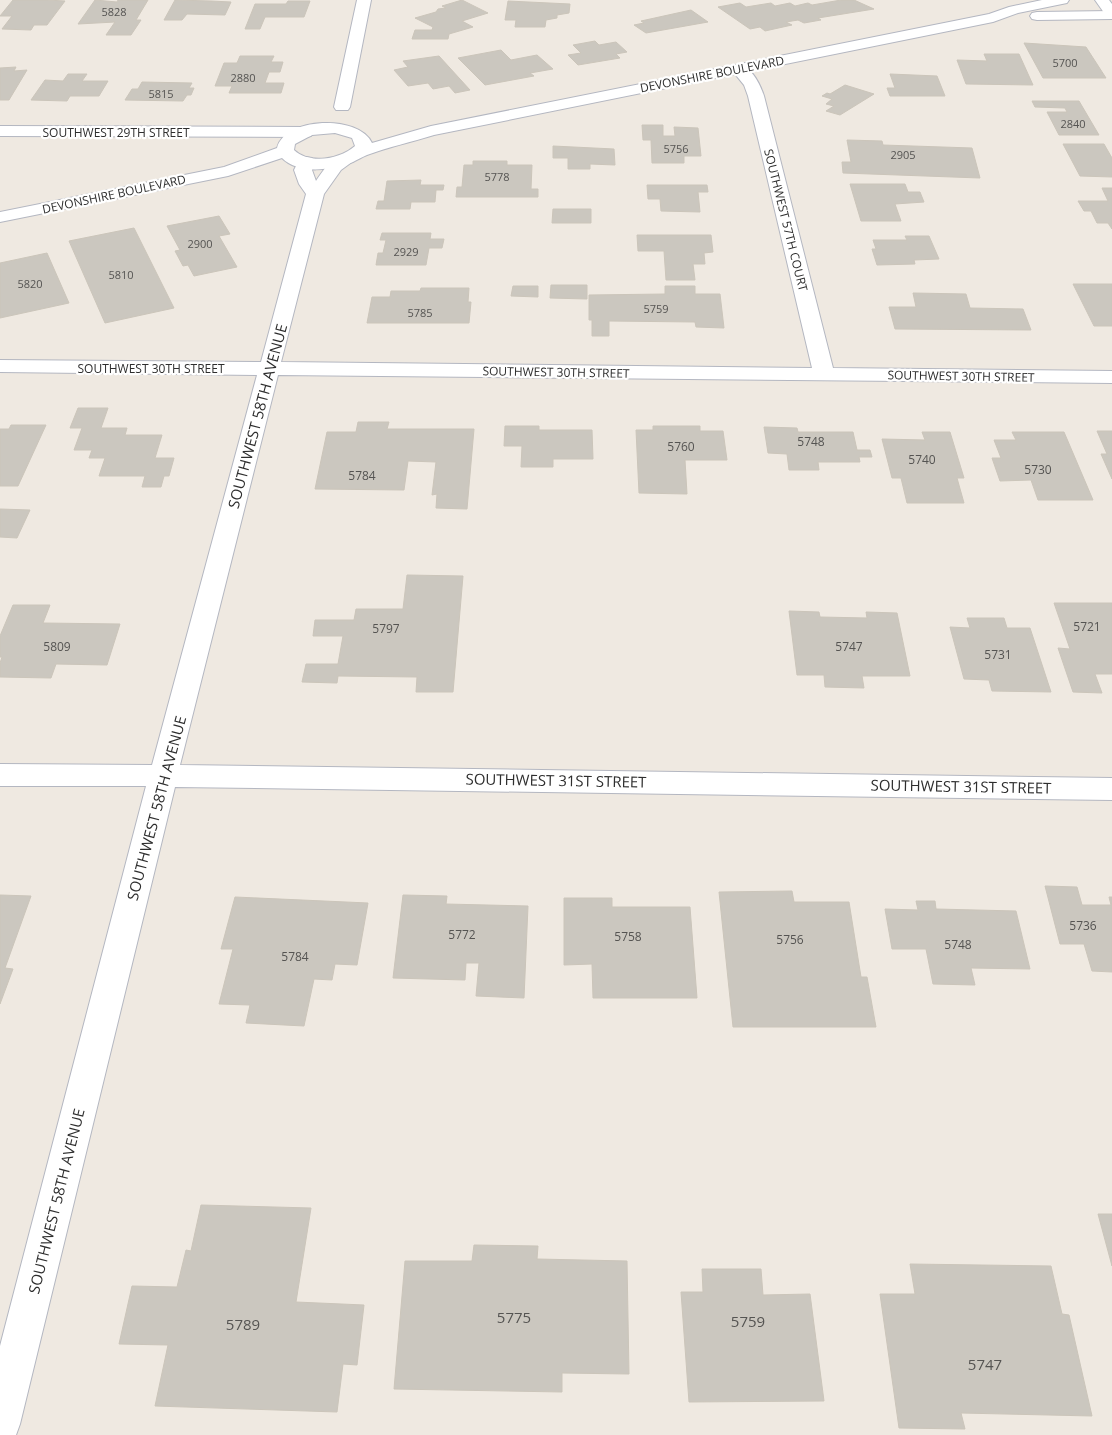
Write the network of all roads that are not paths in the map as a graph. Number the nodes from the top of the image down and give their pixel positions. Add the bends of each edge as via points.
1 (364, 0) edge
2 (1062, 0) edge
3 (1102, 0) edge
4 (1112, 14) edge
5 (993, 18) junction
6 (740, 69) junction
7 (342, 107) junction
8 (0, 131) edge
9 (310, 131) junction
10 (348, 131) junction
11 (431, 131) junction
12 (232, 132) junction
13 (285, 148) junction
14 (353, 156) junction
15 (304, 162) junction
16 (228, 171) junction
17 (314, 194) junction
18 (0, 217) edge
19 (0, 366) edge
20 (268, 369) junction
21 (824, 375) junction
22 (1112, 377) edge
23 (0, 775) edge
24 (163, 776) junction
25 (1112, 789) edge
26 (0, 1424) edge

1 - 7 street
2 - 5 street, DEVONSHIRE BOULEVARD
3 - 4 street
4 - 5 street, DEVONSHIRE BOULEVARD
5 - 6 street, DEVONSHIRE BOULEVARD
6 - 11 street, DEVONSHIRE BOULEVARD
6 - 21 street, SOUTHWEST 57TH COURT via 752,84 756,96
7 - 9 street via 332,111
7 - 10 street
8 - 12 street, SOUTHWEST 29TH STREET
9 - 10 street, DEVONSHIRE BOULEVARD
9 - 12 street, SOUTHWEST 29TH STREET
9 - 13 street, DEVONSHIRE BOULEVARD via 291,138
10 - 11 street, DEVONSHIRE BOULEVARD
10 - 14 street via 364,141 364,147
11 - 14 street, DEVONSHIRE BOULEVARD
12 - 13 street, SOUTHWEST 29TH STREET via 267,139
13 - 15 street, SOUTHWEST 29TH STREET via 291,157
13 - 16 street, DEVONSHIRE BOULEVARD
14 - 15 street, DEVONSHIRE BOULEVARD via 327,163
14 - 17 street, SOUTHWEST 58TH AVENUE via 330,172
15 - 16 street, DEVONSHIRE BOULEVARD via 285,168
15 - 17 street via 303,170
16 - 18 street, DEVONSHIRE BOULEVARD
17 - 20 street, SOUTHWEST 58TH AVENUE
19 - 20 street, SOUTHWEST 30TH STREET
20 - 21 street, SOUTHWEST 30TH STREET
20 - 24 street, SOUTHWEST 58TH AVENUE
21 - 22 street, SOUTHWEST 30TH STREET
23 - 24 street, SOUTHWEST 31ST STREET
24 - 25 street, SOUTHWEST 31ST STREET
24 - 26 street, SOUTHWEST 58TH AVENUE

